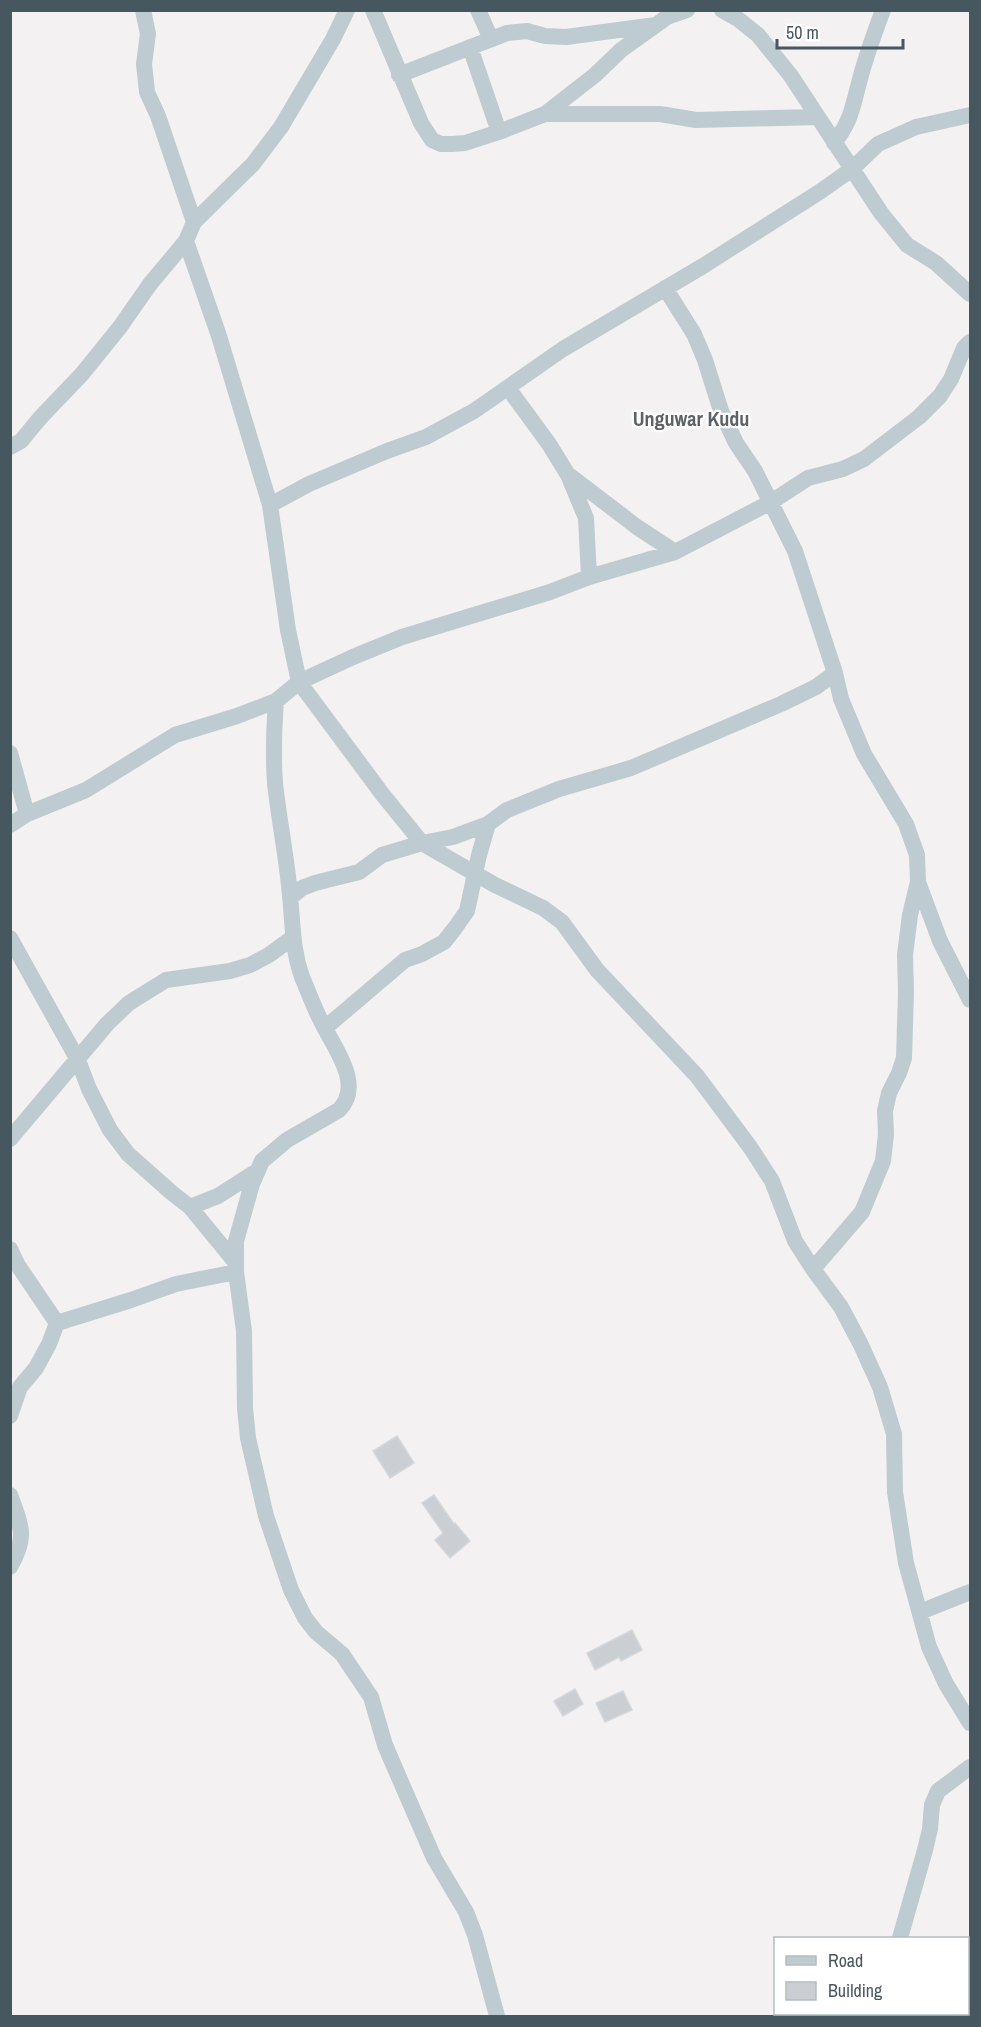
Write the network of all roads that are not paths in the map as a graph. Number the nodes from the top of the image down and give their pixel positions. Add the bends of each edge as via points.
1 (142, 10) edge
2 (346, 10) edge
3 (373, 10) edge
4 (478, 10) edge
5 (687, 10) edge
6 (722, 10) edge
7 (883, 10) edge
8 (664, 17) edge
9 (491, 39) junction
10 (470, 47) junction
11 (399, 75) junction
12 (545, 114) junction
13 (970, 115) edge
14 (818, 117) junction
15 (499, 132) junction
16 (834, 143) junction
17 (852, 169) junction
18 (194, 222) junction
19 (186, 241) junction
20 (665, 288) junction
21 (970, 294) edge
22 (970, 342) edge
23 (508, 388) junction
24 (10, 447) edge
25 (568, 475) junction
26 (771, 502) junction
27 (270, 505) junction
28 (675, 552) junction
29 (589, 577) junction
30 (835, 673) junction
31 (300, 682) junction
32 (276, 701) junction
33 (10, 753) edge
34 (27, 814) junction
35 (488, 824) junction
36 (10, 825) edge
37 (422, 843) junction
38 (476, 874) junction
39 (918, 882) junction
40 (291, 897) junction
41 (10, 938) edge
42 (292, 938) junction
43 (970, 1000) edge
44 (325, 1028) junction
45 (78, 1060) junction
46 (10, 1139) edge
47 (257, 1171) junction
48 (190, 1207) junction
49 (10, 1249) edge
50 (236, 1268) junction
51 (813, 1269) junction
52 (57, 1323) junction
53 (10, 1416) edge
54 (10, 1495) edge
55 (10, 1567) edge
56 (970, 1592) edge
57 (920, 1612) junction
58 (970, 1724) edge
59 (970, 1767) edge
60 (900, 1937) edge
61 (497, 2016) edge

1 - 18 street via 148,34 144,64 147,92
2 - 18 street via 281,127 253,164
3 - 11 street
4 - 9 street
5 - 8 street
6 - 14 street via 758,35
7 - 16 street via 854,107
8 - 9 street via 566,37 527,31
8 - 12 street
9 - 10 street
10 - 11 street
10 - 15 street
11 - 15 street via 432,140 441,144 465,143
12 - 14 street via 660,114 696,120
12 - 15 street
13 - 17 street via 916,127 878,144
14 - 16 street
16 - 17 street
17 - 20 street
17 - 21 street via 907,245 936,263
18 - 19 street
19 - 24 street via 82,374 21,441
19 - 27 street
20 - 23 street via 563,349
20 - 26 street via 694,334 721,411
22 - 26 street via 940,396 919,417 864,459 808,478
23 - 25 street
23 - 27 street via 426,437 309,484
25 - 28 street
25 - 29 street via 586,518
26 - 28 street
26 - 30 street via 795,551
27 - 31 street
28 - 29 street
29 - 31 street via 402,637
30 - 35 street via 780,704 631,768 530,800
30 - 39 street via 841,699 864,754 906,824 917,855
31 - 32 street
31 - 37 street
32 - 34 street via 175,735 86,790
32 - 40 street via 275,782
33 - 34 street
34 - 36 street
35 - 37 street
35 - 38 street
37 - 38 street
37 - 40 street via 382,855 359,872 315,883
38 - 44 street via 467,911 444,942 405,960
38 - 51 street via 562,922 597,970 698,1076 772,1181 795,1240
39 - 43 street via 940,941
39 - 51 street via 909,915 905,955 904,1058 885,1111 883,1161 862,1212
40 - 42 street
41 - 45 street
42 - 44 street via 301,974
42 - 45 street via 268,955 230,971 166,980 129,1003
44 - 47 street via 349,1085 346,1103 287,1140 262,1161
45 - 46 street
45 - 48 street via 110,1130 128,1154
47 - 48 street via 218,1196
47 - 50 street via 236,1241
48 - 50 street
49 - 52 street
50 - 52 street
50 - 61 street via 244,1331 248,1438 280,1560 305,1618 342,1653 371,1697 385,1745 434,1858 466,1912
51 - 57 street via 841,1307 880,1387 894,1434 895,1492 906,1563
52 - 53 street via 50,1344 20,1387
54 - 55 street via 22,1536 20,1551
56 - 57 street
57 - 58 street via 945,1684
59 - 60 street via 938,1791 932,1805 925,1850

